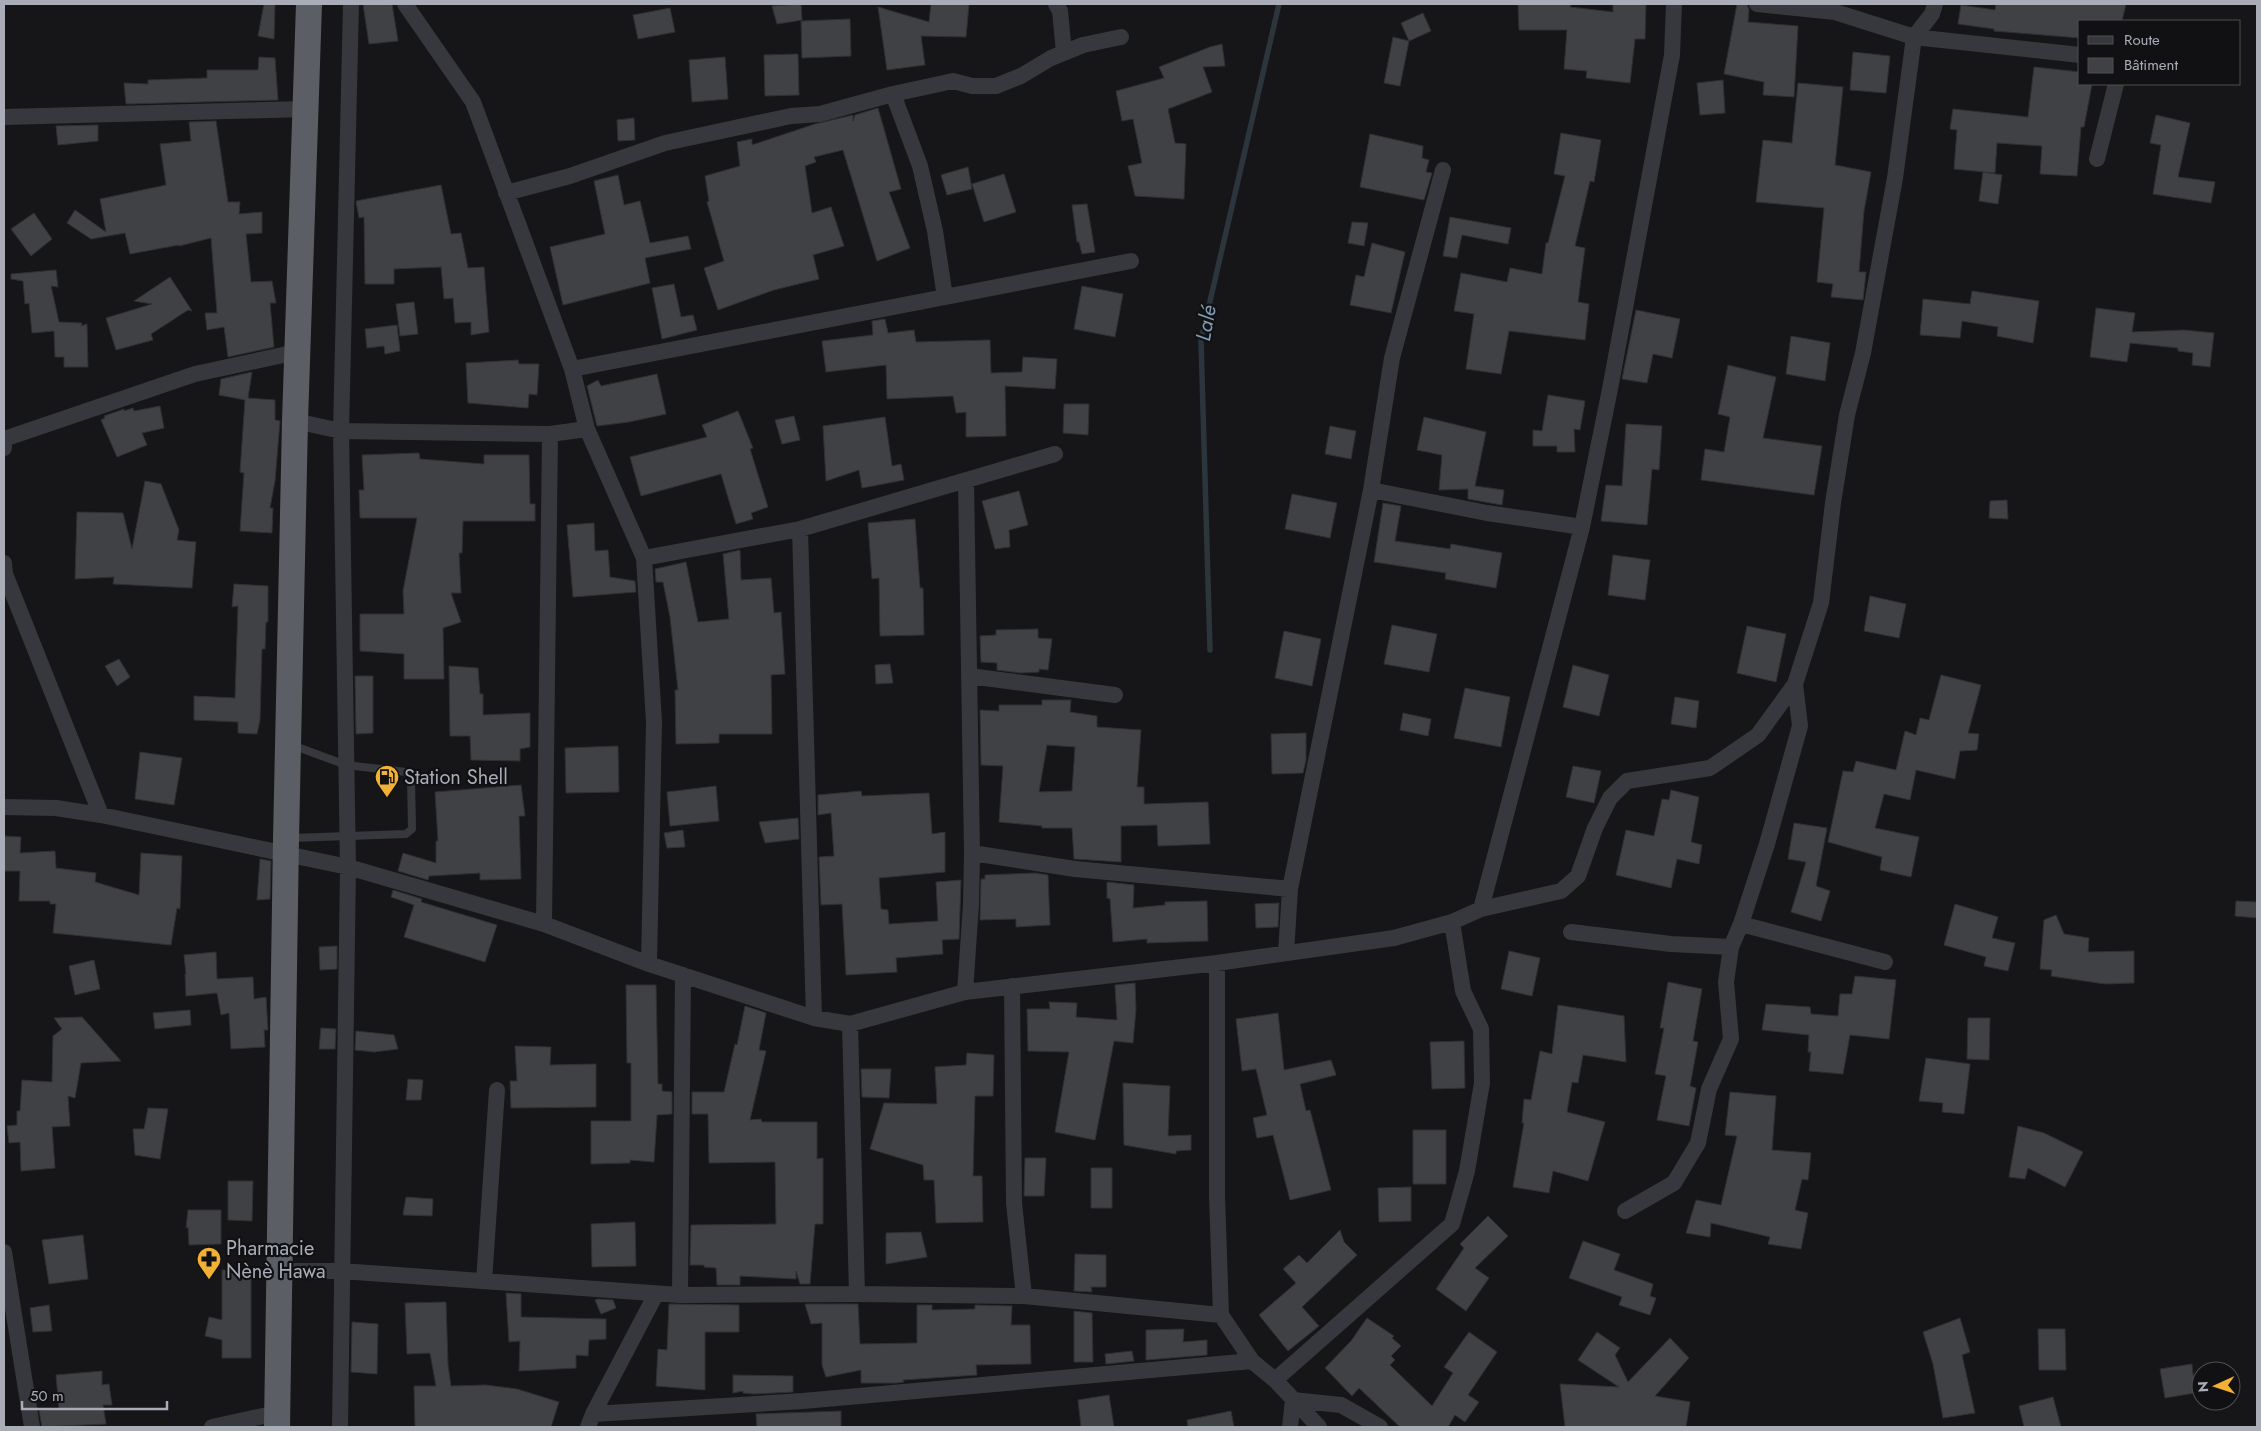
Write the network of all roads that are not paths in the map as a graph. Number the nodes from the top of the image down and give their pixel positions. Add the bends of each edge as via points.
1 (309, 4) edge
2 (351, 4) edge
3 (405, 4) edge
4 (1056, 4) edge
5 (1674, 4) edge
6 (1757, 4) edge
7 (1935, 4) edge
8 (1121, 37) dead end
9 (1914, 37) junction
10 (1064, 53) junction
11 (2078, 55) edge
12 (2116, 85) edge
13 (893, 94) junction
14 (306, 109) junction
15 (4, 117) edge
16 (2097, 159) dead end
17 (1443, 170) dead end
18 (506, 193) junction
19 (1131, 262) dead end
20 (945, 298) junction
21 (298, 352) junction
22 (572, 369) junction
23 (295, 421) junction
24 (587, 429) junction
25 (341, 431) junction
26 (550, 434) junction
27 (4, 448) edge
28 (1055, 454) dead end
29 (966, 481) junction
30 (1371, 490) junction
31 (1582, 527) junction
32 (800, 529) junction
33 (644, 558) junction
34 (4, 563) edge
35 (969, 676) junction
36 (1796, 684) junction
37 (1115, 695) dead end
38 (288, 744) junction
39 (346, 766) junction
40 (4, 807) edge
41 (101, 815) junction
42 (348, 834) junction
43 (286, 846) junction
44 (972, 854) junction
45 (348, 867) junction
46 (1290, 888) junction
47 (1481, 910) junction
48 (1452, 922) junction
49 (544, 924) junction
50 (1741, 924) junction
51 (1571, 932) dead end
52 (1731, 947) junction
53 (1286, 953) junction
54 (1885, 962) dead end
55 (1217, 963) junction
56 (649, 964) junction
57 (683, 975) junction
58 (1012, 986) junction
59 (965, 992) junction
60 (814, 1018) junction
61 (850, 1024) junction
62 (497, 1090) dead end
63 (1626, 1210) dead end
64 (4, 1252) edge
65 (280, 1271) junction
66 (341, 1271) junction
67 (484, 1281) junction
68 (656, 1294) junction
69 (857, 1294) junction
70 (680, 1296) junction
71 (1024, 1296) junction
72 (1221, 1315) junction
73 (1252, 1361) junction
74 (1275, 1380) junction
75 (1293, 1400) junction
76 (277, 1420) edge
77 (590, 1420) edge
78 (32, 1427) edge
79 (212, 1427) edge
80 (340, 1427) edge
81 (1290, 1427) edge
82 (1319, 1427) edge
83 (1380, 1427) edge

1 - 14 highway
2 - 25 street
3 - 18 street via 472,102
4 - 10 street via 1060,11
5 - 31 street via 1672,55
6 - 9 street via 1835,12
7 - 9 street via 1932,14
8 - 10 street via 1083,45
9 - 11 street
9 - 36 street via 1895,178 1863,353 1847,415 1821,603
10 - 13 street via 996,86 972,86 953,81
12 - 16 street
13 - 18 street via 820,114 791,116 665,143 570,176
13 - 20 street via 920,166 935,231
14 - 15 street
14 - 21 highway
17 - 30 street via 1392,358
18 - 22 street
19 - 20 street
20 - 22 street
21 - 23 highway
21 - 27 street via 195,374 4,439
22 - 24 street
23 - 25 street
23 - 38 highway
24 - 26 street
24 - 33 street
25 - 26 street
25 - 39 street
26 - 49 street
28 - 29 street
29 - 32 street
29 - 35 street
30 - 31 street via 1487,513
30 - 46 street
31 - 47 street
32 - 33 street
32 - 60 street
33 - 56 street via 654,722
34 - 41 street
35 - 37 street
35 - 44 street
36 - 47 street via 1758,735 1710,768 1628,781 1610,798 1578,876 1561,891
36 - 50 street via 1800,726
38 - 39 lane
38 - 43 highway
39 - 42 street
39 - 42 lane via 406,772 411,779 412,829 406,834
40 - 41 street via 56,808
41 - 43 street
42 - 43 lane
42 - 45 street
43 - 45 street
43 - 65 highway
44 - 46 street via 1074,869
44 - 59 street
45 - 49 street
45 - 66 street
46 - 53 street
47 - 48 street
48 - 53 street via 1394,938
48 - 74 street via 1463,991 1481,1029 1482,1083 1467,1171 1452,1224
49 - 56 street
50 - 52 street
50 - 54 street
51 - 52 street via 1671,944
52 - 63 street via 1726,982 1731,1040 1709,1089 1698,1143 1674,1183
53 - 55 street
55 - 58 street
55 - 72 street via 1217,1195
56 - 57 street
57 - 60 street
57 - 70 street
58 - 59 street
58 - 71 street via 1014,1203
59 - 61 street
60 - 61 street
61 - 69 street
62 - 67 street
64 - 78 street
65 - 66 street
65 - 76 highway
66 - 67 street
66 - 80 street
67 - 68 street
68 - 70 street
68 - 77 street
69 - 70 street
69 - 71 street
71 - 72 street
72 - 73 street
73 - 74 street
73 - 77 street
74 - 75 street
75 - 81 street
75 - 82 street
75 - 83 street via 1341,1405
76 - 79 street

